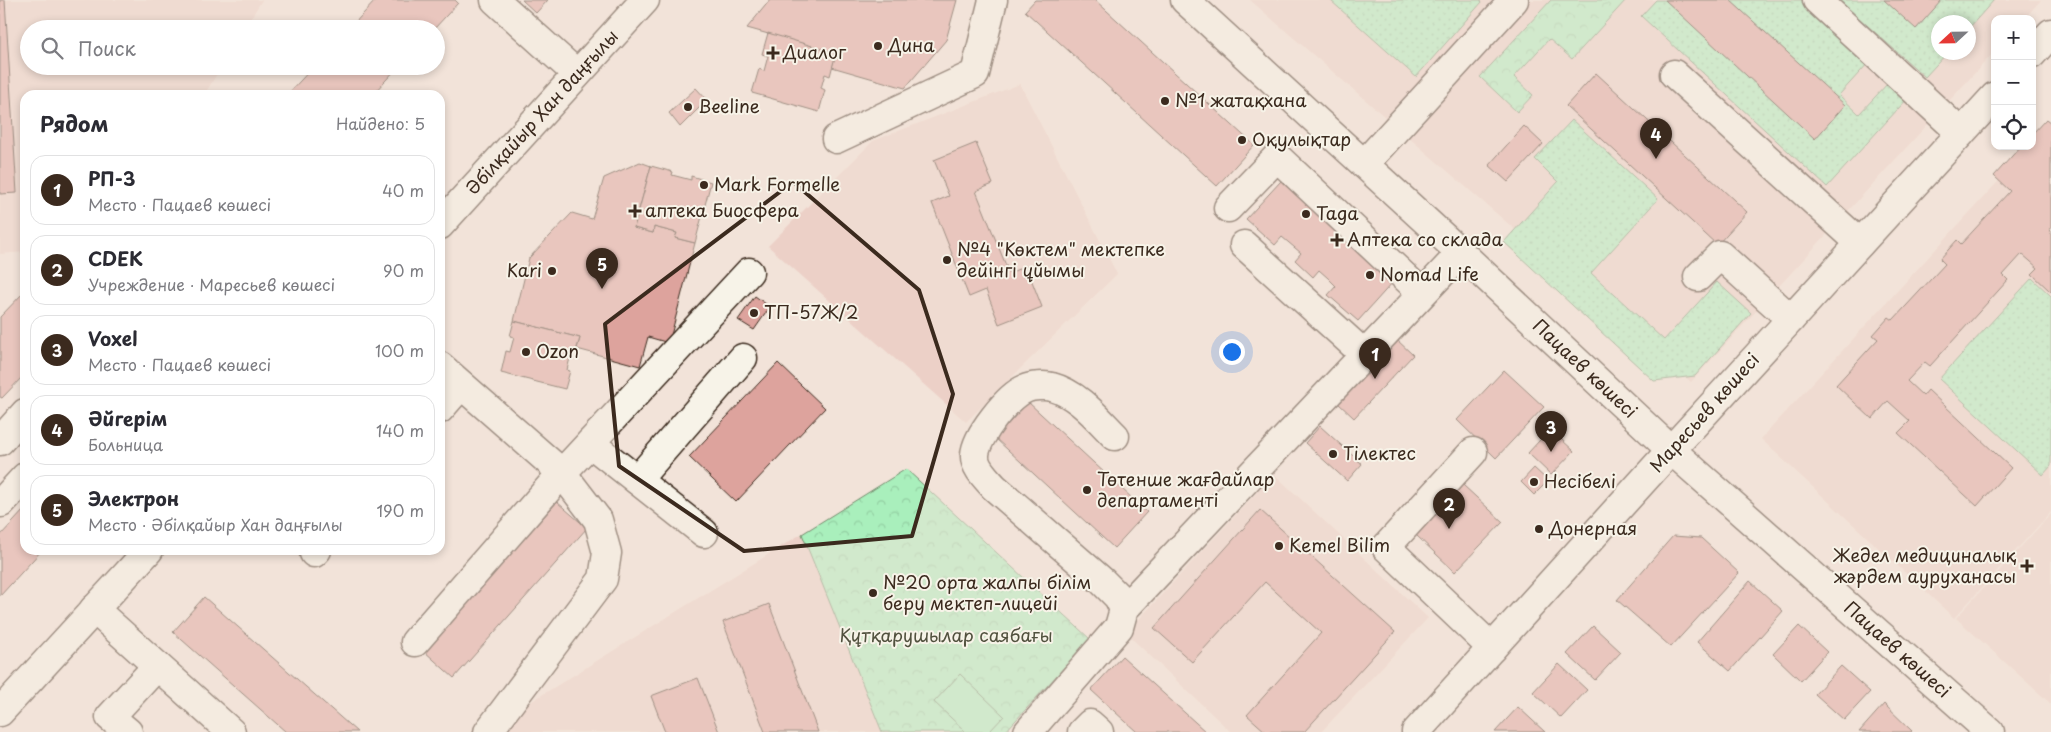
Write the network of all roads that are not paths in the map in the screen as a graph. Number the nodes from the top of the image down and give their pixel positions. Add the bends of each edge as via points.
1 (496, 0) edge
2 (645, 0) edge
3 (993, 0) edge
4 (1185, 0) edge
5 (1514, 0) edge
6 (1817, 0) edge
7 (2051, 33) edge
8 (2036, 50) edge
9 (577, 74) junction
10 (1674, 74) dead end
11 (1991, 100) edge
12 (1961, 133) junction
13 (836, 139) dead end
14 (1364, 164) junction
15 (1228, 208) dead end
16 (445, 219) edge
17 (1860, 243) junction
18 (1244, 245) dead end
19 (1461, 252) junction
20 (749, 272) dead end
21 (1698, 277) dead end
22 (1422, 293) junction
23 (1790, 319) junction
24 (1364, 354) junction
25 (743, 358) dead end
26 (445, 371) edge
27 (461, 385) junction
28 (445, 403) edge
29 (20, 419) edge
30 (1115, 436) dead end
31 (0, 441) edge
32 (590, 443) junction
33 (1671, 450) junction
34 (1473, 452) dead end
35 (562, 473) junction
36 (637, 480) junction
37 (20, 482) edge
38 (1, 503) edge
39 (704, 533) dead end
40 (144, 555) edge
41 (94, 609) junction
42 (1124, 609) junction
43 (415, 642) dead end
44 (1492, 648) junction
45 (157, 666) junction
46 (5, 696) edge
47 (128, 732) edge
48 (231, 732) edge
49 (488, 732) edge
50 (1028, 732) edge
51 (1082, 732) edge
52 (1099, 732) edge
53 (1416, 732) edge
54 (1990, 732) edge

1 - 9 main road
2 - 9 main road, Әбілқайыр Хан даңғылы
3 - 13 main road via 975,74
4 - 14 main road, Пацаев көшесі
5 - 14 main road
6 - 12 main road
7 - 8 main road
9 - 16 main road, Әбілқайыр Хан даңғылы
10 - 17 main road
11 - 12 main road, Маресьев көшесі
12 - 17 main road, Маресьев көшесі
14 - 19 main road, Пацаев көшесі
15 - 22 main road via 1277,157
17 - 23 main road, Маресьев көшесі
18 - 24 main road
19 - 22 main road
19 - 33 main road, Пацаев көшесі
20 - 32 main road
21 - 23 main road via 1720,255
22 - 24 main road
23 - 33 main road, Маресьев көшесі
24 - 42 main road
25 - 36 main road
26 - 27 main road
27 - 28 main road
27 - 35 main road
29 - 31 main road
30 - 42 main road via 1072,395 1050,386 1026,389 1005,405 982,434 975,456 980,470 994,488 1107,586
32 - 35 main road
32 - 36 main road
33 - 44 main road, Маресьев көшесі
33 - 54 main road, Пацаев көшесі
34 - 44 main road via 1386,547
35 - 43 main road
35 - 49 main road via 598,520 607,553 603,579
36 - 39 main road
37 - 38 main road
40 - 41 main road
41 - 45 main road
41 - 46 main road
42 - 50 main road via 1119,627
44 - 53 main road, Маресьев көшесі
45 - 47 main road via 110,717
45 - 48 main road
51 - 52 main road via 1090,724

